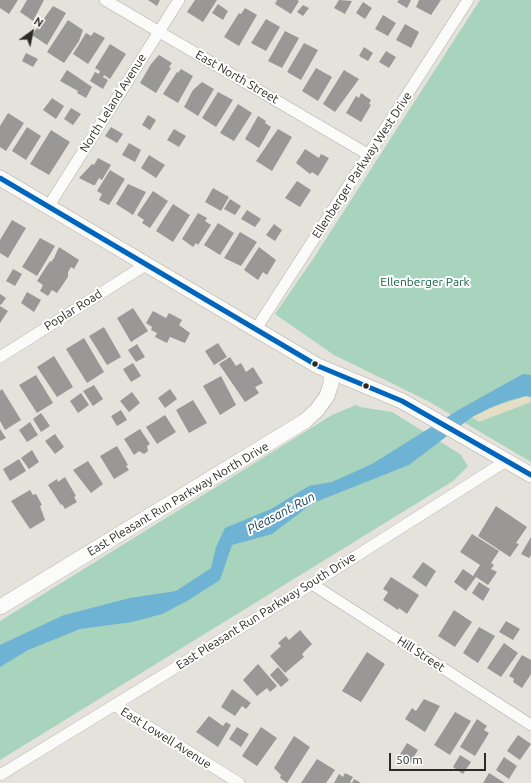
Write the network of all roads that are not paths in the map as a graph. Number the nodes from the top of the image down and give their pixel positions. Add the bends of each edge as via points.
1 (105, 0) edge
2 (179, 0) edge
3 (468, 0) edge
4 (158, 32) junction
5 (368, 155) junction
6 (0, 178) edge
7 (48, 206) junction
8 (147, 264) junction
9 (256, 329) junction
10 (0, 357) edge
11 (331, 372) junction
12 (506, 461) junction
13 (531, 475) edge
14 (312, 584) junction
15 (0, 607) edge
16 (114, 705) junction
17 (531, 725) edge
18 (0, 775) edge
19 (231, 781) edge

1 - 4 street, East North Street
2 - 4 street, North Leland Avenue
3 - 5 street, Ellenberger Parkway West Drive
4 - 5 street, East North Street
4 - 7 street, North Leland Avenue
5 - 9 street, Ellenberger Parkway West Drive
6 - 7 main road
7 - 8 main road
8 - 9 main road
8 - 10 street, Poplar Road
9 - 11 main road
11 - 12 main road via 352,378 408,404
11 - 15 main road, East Pleasant Run Parkway North Drive via 331,384 326,399 305,421
12 - 13 main road
12 - 14 street, East Pleasant Run Parkway South Drive
14 - 16 street, East Pleasant Run Parkway South Drive
14 - 17 street, Hill Street
16 - 18 street, East Pleasant Run Parkway South Drive
16 - 19 street, East Lowell Avenue

